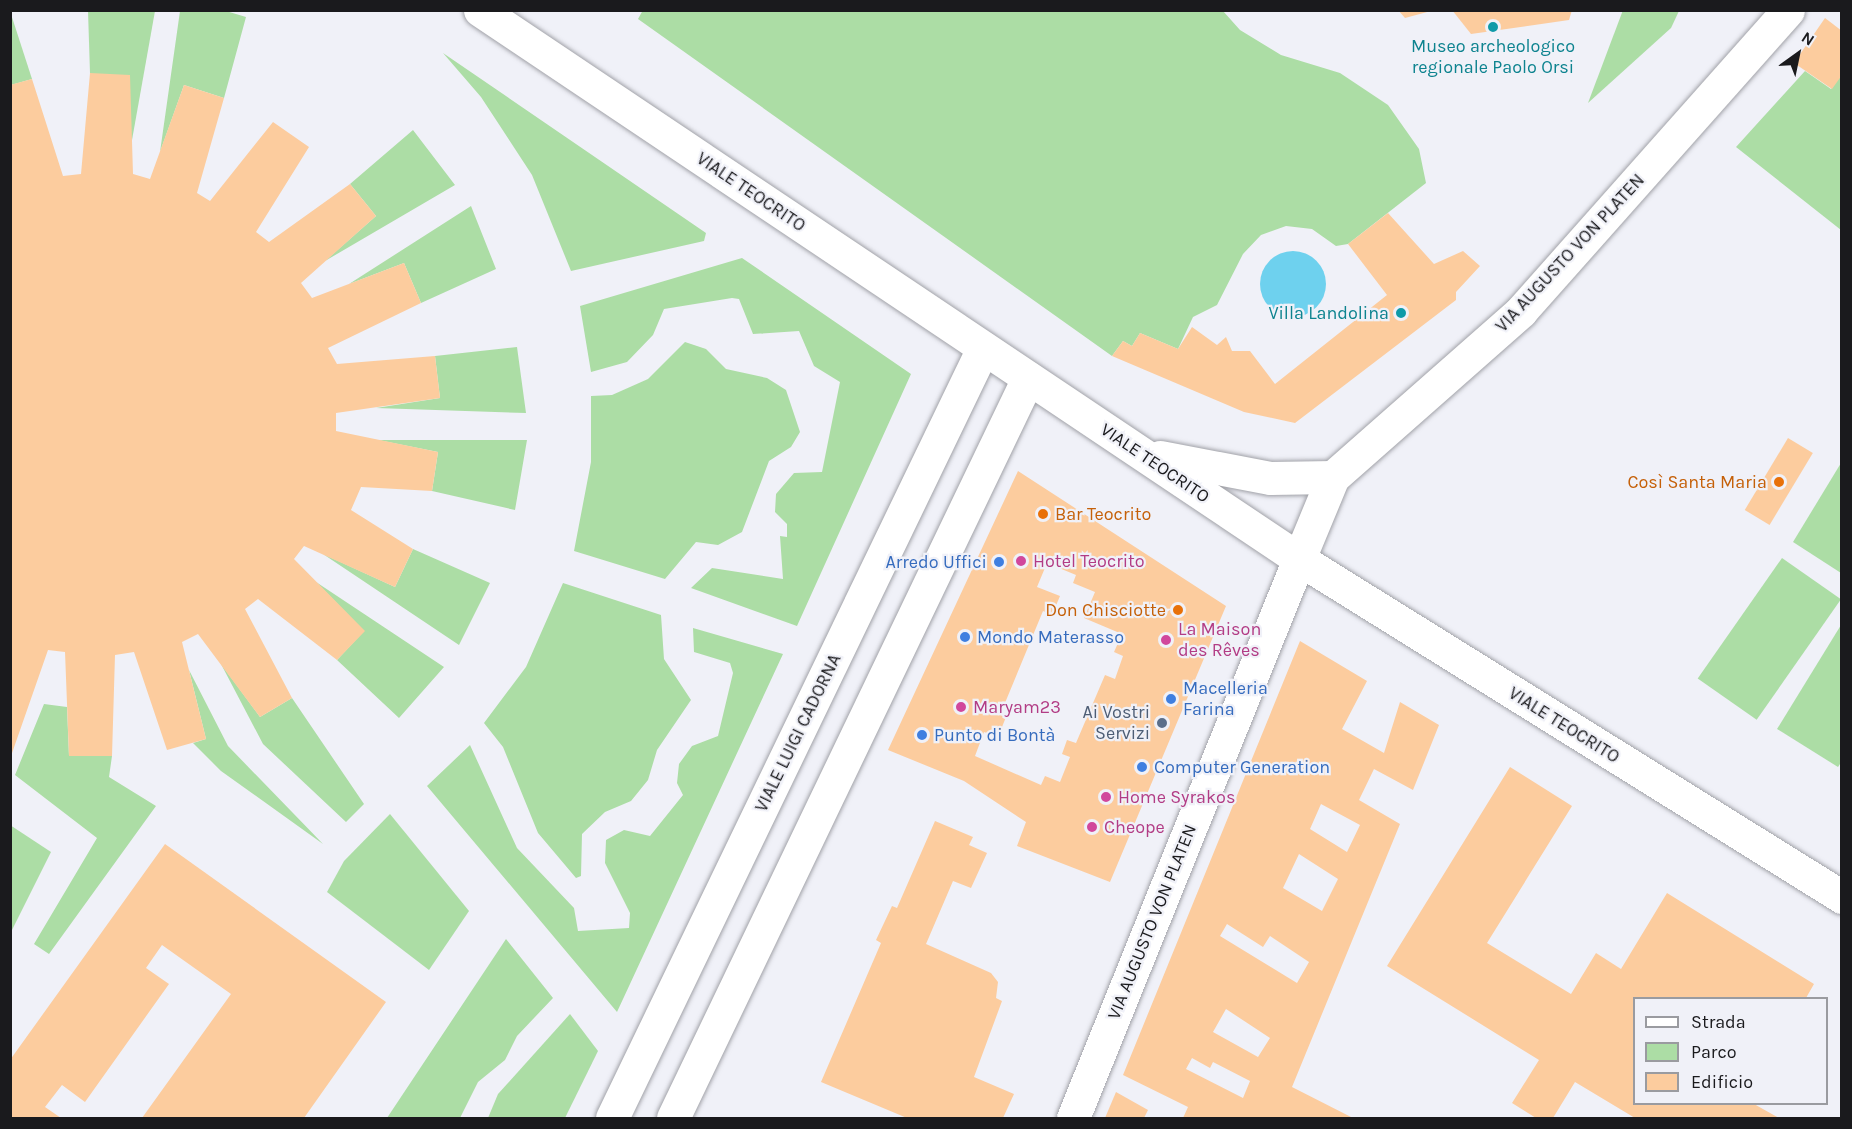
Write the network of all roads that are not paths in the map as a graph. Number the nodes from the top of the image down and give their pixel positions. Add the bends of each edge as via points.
1 (480, 10) edge
2 (1788, 10) edge
3 (983, 348) junction
4 (1028, 378) junction
5 (1138, 452) junction
6 (1333, 477) junction
7 (1299, 559) junction
8 (1842, 897) edge
9 (612, 1119) edge
10 (674, 1119) edge
11 (1073, 1119) edge

1 - 3 main road, VIALE TEOCRITO
2 - 6 main road, VIA AUGUSTO VON PLATEN via 1521,311
3 - 4 main road, VIALE TEOCRITO
3 - 9 main road, VIALE LUIGI CADORNA
4 - 5 main road, VIALE TEOCRITO
4 - 10 main road
5 - 6 main road via 1248,476
5 - 7 main road, VIALE TEOCRITO
6 - 7 main road, VIA AUGUSTO VON PLATEN
7 - 8 main road, VIALE TEOCRITO
7 - 11 main road, VIA AUGUSTO VON PLATEN

